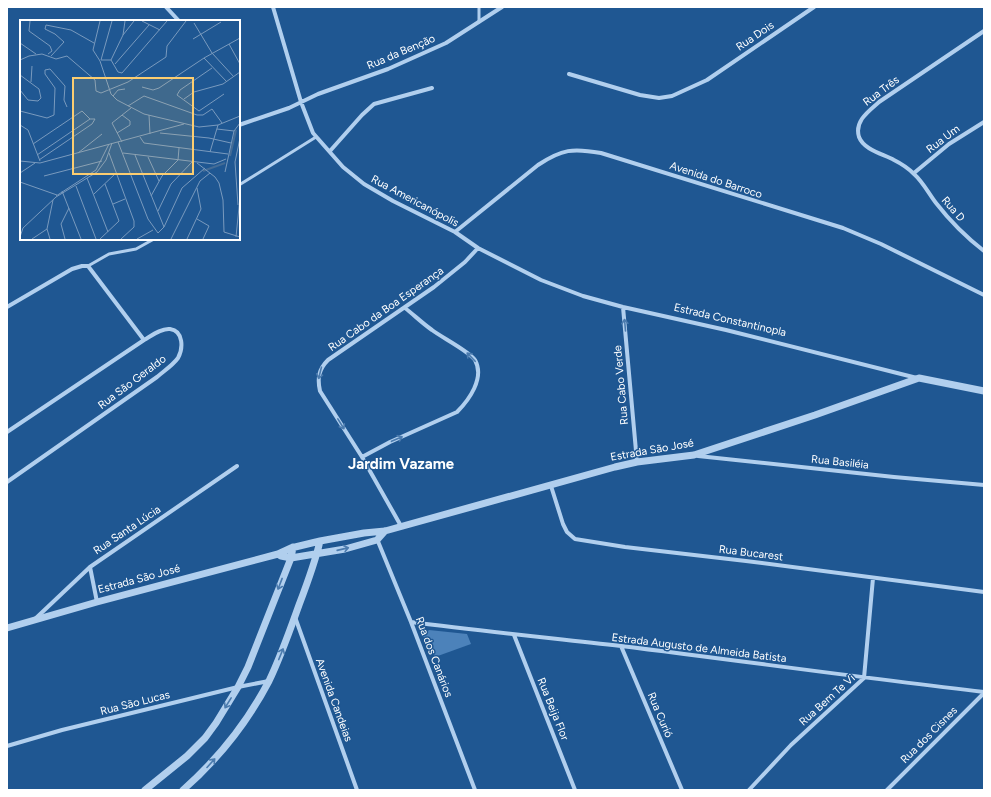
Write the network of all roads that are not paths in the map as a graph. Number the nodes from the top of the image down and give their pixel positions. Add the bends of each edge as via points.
1 (166, 7) edge
2 (273, 7) edge
3 (479, 7) edge
4 (502, 7) edge
5 (814, 7) edge
6 (178, 20) edge
7 (479, 22) junction
8 (984, 32) edge
9 (569, 74) dead end
10 (432, 88) dead end
11 (301, 102) junction
12 (984, 122) edge
13 (240, 125) edge
14 (315, 135) junction
15 (330, 151) junction
16 (914, 174) junction
17 (240, 184) edge
18 (455, 232) junction
19 (152, 240) edge
20 (478, 248) junction
21 (984, 251) edge
22 (88, 266) junction
23 (984, 295) edge
24 (7, 307) edge
25 (623, 307) junction
26 (405, 308) junction
27 (144, 340) junction
28 (919, 378) junction
29 (984, 391) edge
30 (7, 432) edge
31 (694, 455) junction
32 (362, 457) junction
33 (637, 462) junction
34 (238, 466) dead end
35 (7, 482) edge
36 (984, 485) edge
37 (551, 486) junction
38 (401, 526) junction
39 (385, 531) junction
40 (373, 532) junction
41 (377, 540) junction
42 (320, 541) junction
43 (293, 547) junction
44 (278, 554) junction
45 (317, 554) junction
46 (291, 558) junction
47 (90, 567) junction
48 (873, 578) junction
49 (984, 592) edge
50 (97, 602) junction
51 (295, 617) junction
52 (34, 619) junction
53 (411, 622) junction
54 (7, 628) edge
55 (514, 635) junction
56 (621, 646) junction
57 (864, 678) junction
58 (269, 681) junction
59 (238, 687) junction
60 (984, 693) edge
61 (7, 746) edge
62 (356, 789) edge
63 (145, 790) edge
64 (183, 790) edge
65 (475, 790) edge
66 (576, 790) edge
67 (682, 790) edge
68 (749, 790) edge
69 (887, 790) edge

1 - 6 street
2 - 11 street
3 - 7 lane
4 - 7 street, Rua da Benção
5 - 9 street, Rua Dois via 706,80 672,96 659,98 640,95
7 - 11 street, Rua da Benção via 446,43
8 - 16 street, Rua Três via 879,102 860,122 859,138 865,145
10 - 15 street via 374,104
11 - 13 street, Rua da Benção
11 - 14 street
12 - 16 street, Rua Um via 949,144
14 - 15 street, Rua Americanópolis
14 - 17 lane
15 - 18 street, Rua Americanópolis via 343,167 364,184
16 - 21 street, Rua D via 950,219
18 - 20 street, Rua Americanópolis
18 - 23 street, Avenida do Barroco via 551,156 565,150 584,150 601,153 843,228 882,244
19 - 22 lane via 136,249 109,254
20 - 25 street, Estrada Constantinopla via 541,280 583,296
20 - 26 street, Rua Cabo da Boa Esperança via 465,262
22 - 24 street via 72,269
22 - 27 street
25 - 28 street, Estrada Constantinopla
33 -> 25 street, Rua Cabo Verde
26 -> 32 street, Rua Cabo da Boa Esperança via 328,360 319,372 320,391
32 -> 26 street via 457,412 466,404 474,389 477,377 474,359
27 - 30 street, Rua São Geraldo
27 - 35 street, Rua São Geraldo via 170,329 180,337 180,353 157,377
28 - 29 street, Estrada Constantinopla
28 - 31 street, Estrada São José
31 - 33 street, Estrada São José
31 - 36 street, Rua Basiléia
32 - 38 street
33 - 37 street, Estrada São José
34 - 47 street, Rua Santa Lúcia
37 - 38 street, Estrada São José
37 - 48 street, Rua Bucarest via 563,524 575,539
38 - 39 street, Estrada São José
39 - 40 street, Estrada São José
39 - 41 street
40 - 41 street, Rua dos Canários
40 - 42 street, Estrada São José
45 -> 41 street
41 - 53 street, Rua dos Canários
42 - 43 street, Estrada São José
42 - 45 street
43 - 44 street, Estrada São José
43 - 46 street
44 - 46 street
44 - 50 street, Estrada São José
45 - 46 street
45 - 51 street
46 -> 59 street via 257,647
47 - 50 street
47 - 52 street, Rua Santa Lúcia
48 - 49 street, Rua Bucarest
48 - 57 street, Rua Bem Te Vi
50 - 52 street, Estrada São José
58 -> 51 street
51 - 62 street, Avenida Candeias
52 - 54 street, Estrada São José
53 - 55 street, Estrada Augusto de Almeida Batista
53 - 65 street, Rua dos Canários
55 - 56 street, Estrada Augusto de Almeida Batista
55 - 66 street, Rua Beija Flor
56 - 57 street, Estrada Augusto de Almeida Batista
56 - 67 street, Rua Curió
57 - 60 street, Estrada Augusto de Almeida Batista
57 - 68 street, Rua Bem Te Vi via 791,745
58 - 59 street, Rua São Lucas
64 -> 58 street via 218,754
59 - 61 street, Rua São Lucas
59 -> 63 street via 205,738
60 - 69 street, Rua dos Cisnes

